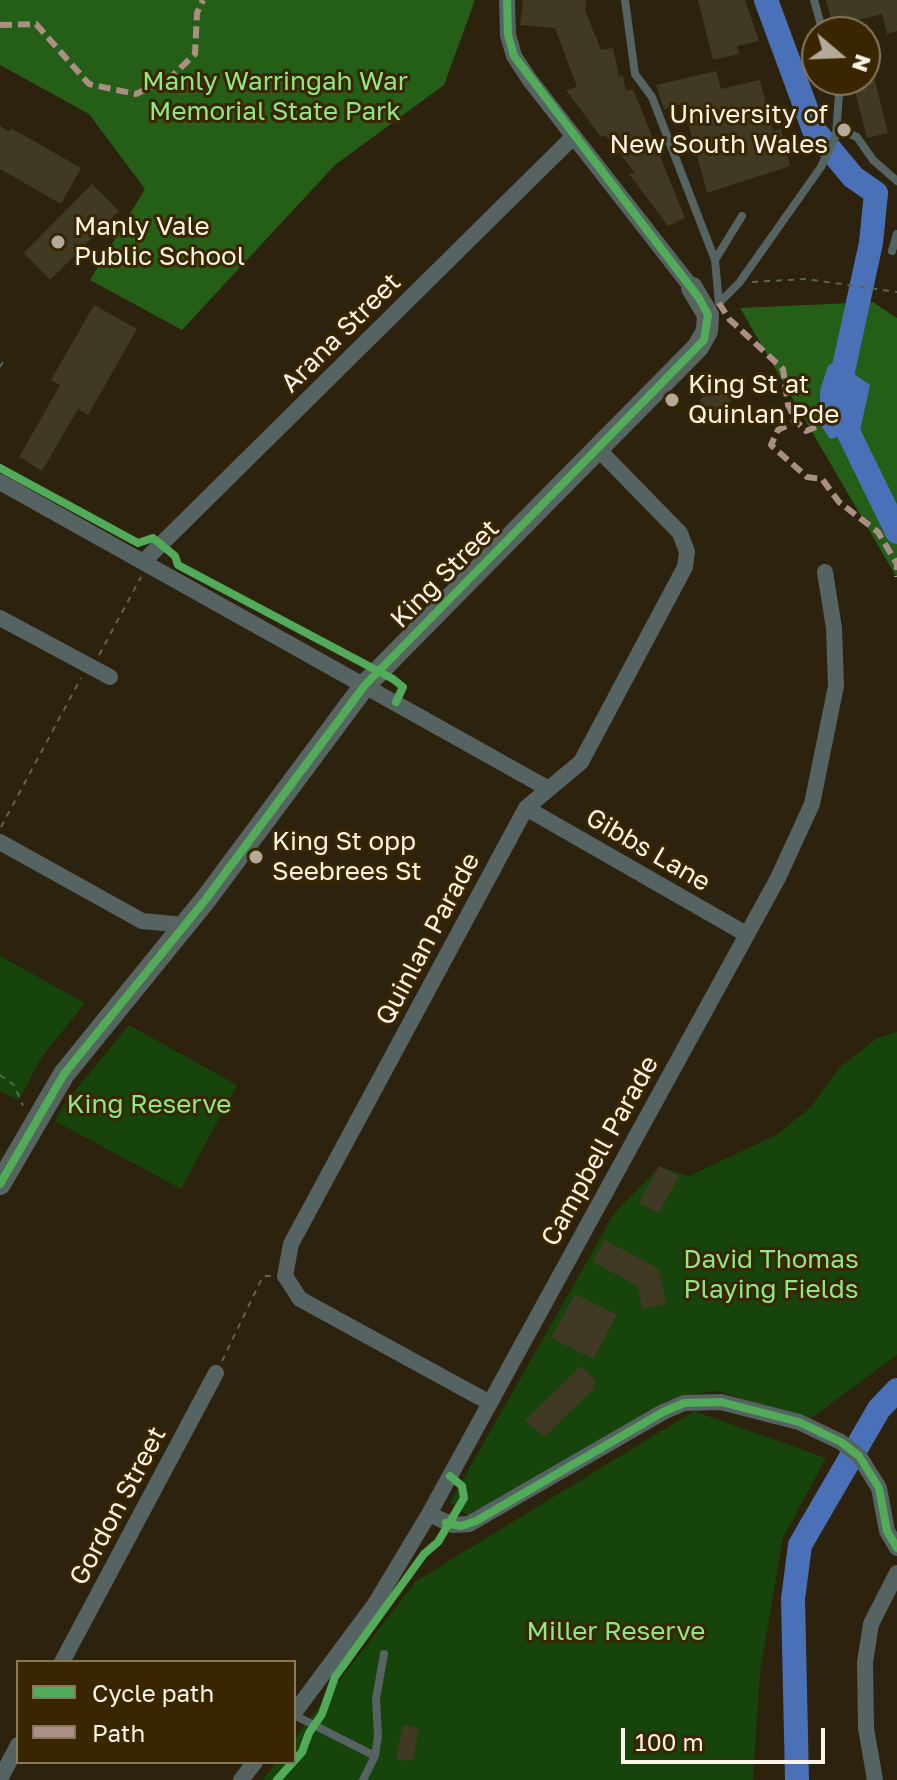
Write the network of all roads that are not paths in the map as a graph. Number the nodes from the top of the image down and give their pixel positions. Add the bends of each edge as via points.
1 (507, 0) edge
2 (625, 0) edge
3 (839, 96) edge
4 (836, 135) junction
5 (573, 137) junction
6 (897, 181) edge
7 (742, 216) dead end
8 (897, 234) edge
9 (892, 251) dead end
10 (715, 260) junction
11 (692, 288) joint
12 (714, 309) junction
13 (597, 448) junction
14 (0, 482) edge
15 (145, 564) junction
16 (825, 572) dead end
17 (0, 618) edge
18 (110, 677) dead end
19 (365, 685) junction
20 (547, 788) junction
21 (526, 808) junction
22 (0, 842) edge
23 (142, 921) junction
24 (185, 925) junction
25 (746, 934) junction
26 (160, 956) junction
27 (0, 1184) edge
28 (216, 1373) road end
29 (490, 1403) junction
30 (429, 1514) junction
31 (897, 1548) edge
32 (897, 1573) edge
33 (384, 1654) dead end
34 (63, 1660) edge
35 (296, 1711) edge
36 (296, 1715) edge
37 (16, 1749) edge
38 (375, 1756) junction
39 (253, 1764) edge
40 (0, 1779) edge
41 (241, 1780) edge
42 (363, 1780) edge
43 (875, 1780) edge

1 - 5 street via 514,56
2 - 10 lane via 635,74 652,97
3 - 4 lane
4 - 6 lane via 857,137
4 - 12 lane via 821,167 739,283
5 - 11 street
5 - 15 street, Arana Street
7 - 10 lane
8 - 9 lane
10 - 12 lane
11 - 12 street
12 - 13 street, King Street via 698,347
13 - 19 street, King Street
13 - 20 street, Quinlan Parade via 680,533 687,560 581,762
14 - 15 street
15 - 19 street
16 - 25 street, Campbell Parade via 836,686 826,744 812,804
17 - 18 street
19 - 20 street
19 - 24 street, King Street
20 - 21 street, Quinlan Parade
21 - 25 street, Gibbs Lane
21 - 29 street, Quinlan Parade via 291,1244 285,1276 300,1299
22 - 23 street
23 - 24 street
23 - 26 street
24 - 26 street, King Street
25 - 29 street, Campbell Parade
26 - 27 street, King Street via 64,1074
28 - 34 street, Gordon Street
29 - 30 street, Campbell Parade
30 - 31 street via 453,1525 476,1521 642,1423 684,1403 721,1402 799,1422 859,1456 879,1488 887,1531
30 - 35 street, Campbell Parade via 375,1604
32 - 43 street via 871,1624 865,1662 866,1728
33 - 38 lane via 378,1673
36 - 38 lane
37 - 40 street
38 - 42 lane
39 - 41 street

